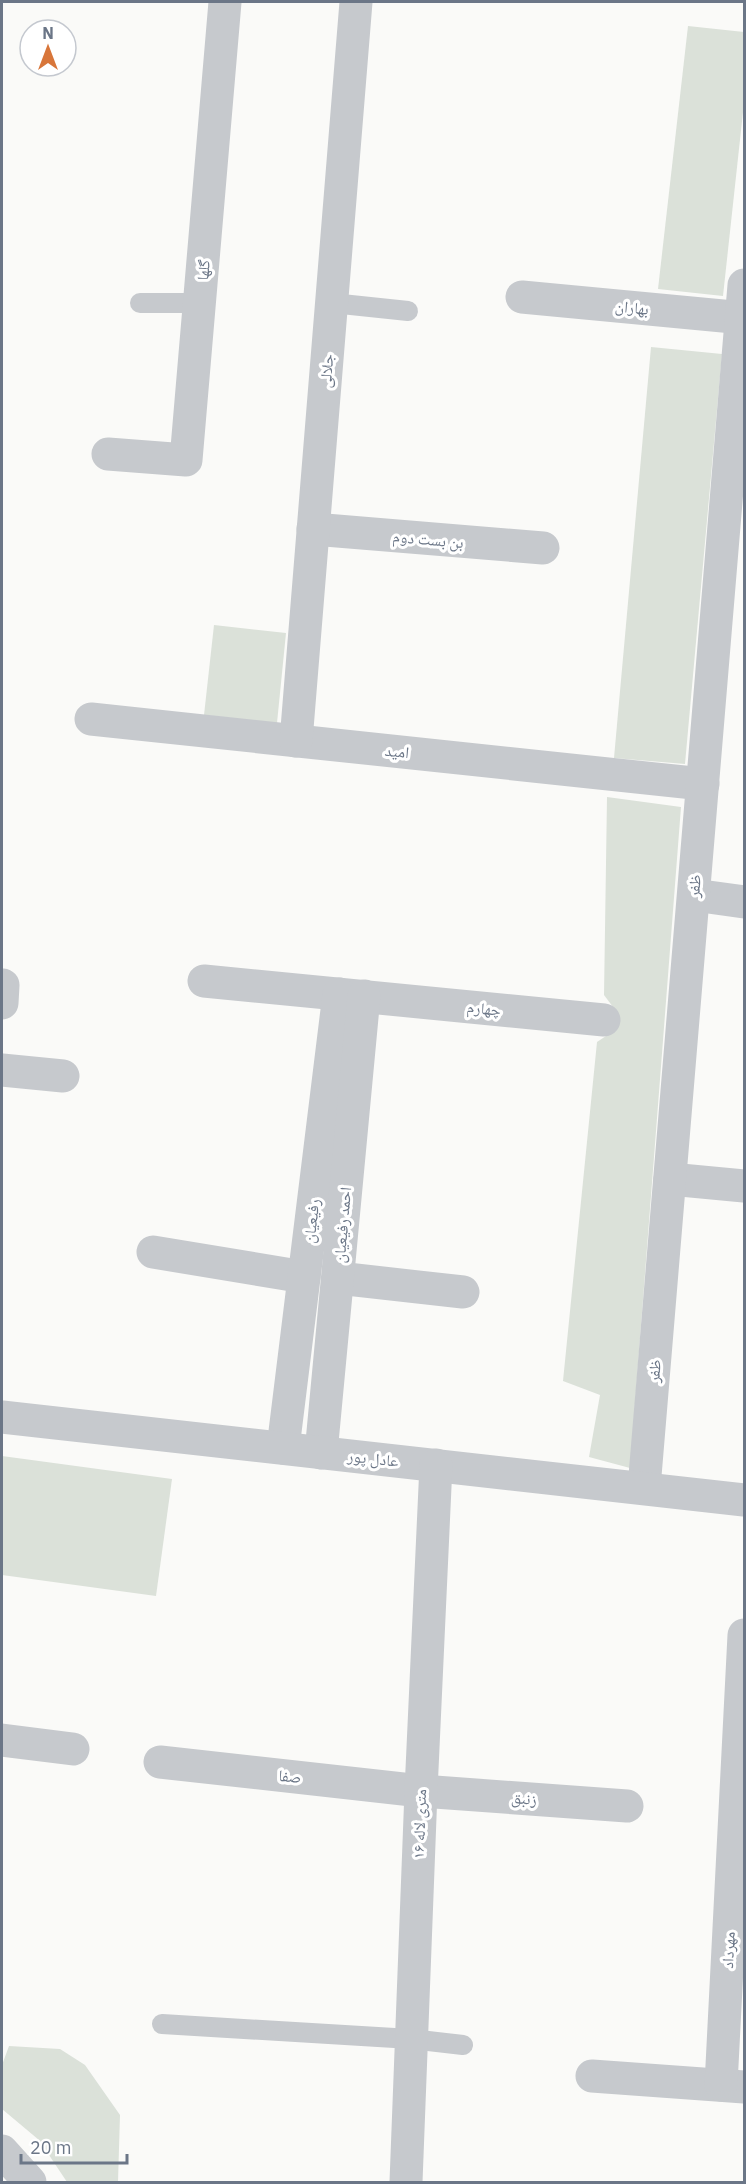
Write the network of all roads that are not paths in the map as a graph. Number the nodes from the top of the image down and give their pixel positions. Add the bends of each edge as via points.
1 (225, 2) edge
2 (356, 2) edge
3 (744, 285) edge
4 (522, 297) dead end
5 (140, 303) dead end
6 (200, 303) junction
7 (332, 303) junction
8 (408, 311) dead end
9 (743, 318) edge
10 (108, 454) dead end
11 (313, 529) junction
12 (543, 548) dead end
13 (731, 610) edge
14 (91, 719) dead end
15 (296, 741) junction
16 (703, 784) junction
17 (694, 895) junction
18 (744, 902) edge
19 (204, 981) dead end
20 (351, 995) junction
21 (604, 1020) dead end
22 (2, 1070) edge
23 (63, 1077) dead end
24 (670, 1179) junction
25 (744, 1186) edge
26 (153, 1252) dead end
27 (304, 1277) junction
28 (338, 1278) junction
29 (463, 1292) dead end
30 (2, 1417) edge
31 (283, 1448) junction
32 (321, 1453) junction
33 (436, 1465) junction
34 (644, 1488) junction
35 (744, 1500) edge
36 (744, 1635) edge
37 (2, 1740) edge
38 (73, 1749) dead end
39 (159, 1762) dead end
40 (421, 1791) junction
41 (627, 1806) dead end
42 (737, 1932) edge
43 (162, 2024) dead end
44 (411, 2039) junction
45 (463, 2044) dead end
46 (592, 2076) dead end
47 (733, 2086) edge
48 (2, 2151) edge
49 (30, 2182) edge
50 (406, 2182) edge

1 - 6 street, گلها
2 - 7 street, جلالی
3 - 9 street, ظفر
4 - 9 street, بهاران
5 - 6 lane
6 - 10 street, گلها via 186,460
7 - 8 lane
7 - 11 street, جلالی
9 - 13 street, ظفر
11 - 12 street, بن بست دوم
11 - 15 street, جلالی
13 - 16 street, ظفر
14 - 15 street, امید
15 - 16 street, امید
16 - 17 street, ظفر
17 - 18 street
17 - 24 street, ظفر
19 - 20 street, چهارم
20 - 21 street, چهارم
20 - 27 street, رفیعیان
20 - 28 street, احمد رفیعیان
22 - 23 street
24 - 25 street
24 - 34 street, ظفر
26 - 27 street
27 - 31 street, رفیعیان
28 - 29 street
28 - 32 street, احمد رفیعیان
30 - 31 street, عادل پور
31 - 32 street, عادل پور
32 - 33 street, عادل پور
33 - 34 street, عادل پور
33 - 40 street, ۱۶ متری لاله
34 - 35 street, عادل پور
36 - 42 street, مهرداد
37 - 38 street
39 - 40 street, صفا
40 - 41 street, زنبق
40 - 44 street, ۱۶ متری لاله
42 - 47 street, مهرداد
43 - 44 lane
44 - 45 lane
44 - 50 street, ۱۶ متری لاله
46 - 47 street
48 - 49 street

